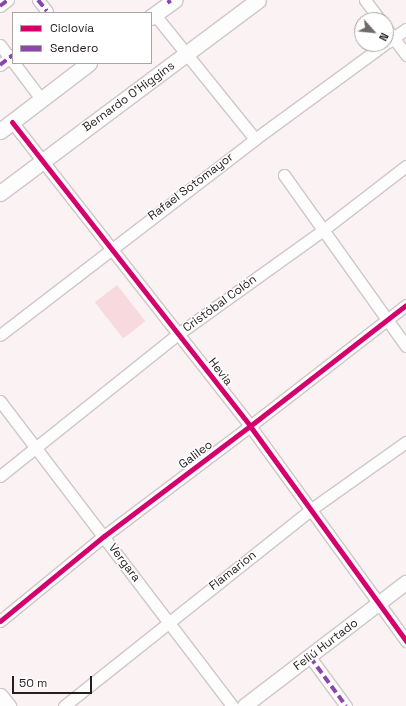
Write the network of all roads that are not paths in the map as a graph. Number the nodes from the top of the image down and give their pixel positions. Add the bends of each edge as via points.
1 (8, 0) edge
2 (38, 0) edge
3 (258, 0) edge
4 (365, 0) edge
5 (170, 1) edge
6 (0, 6) edge
7 (47, 11) dead end
8 (374, 12) edge
9 (153, 16) edge
10 (406, 29) edge
11 (394, 38) edge
12 (0, 45) edge
13 (394, 46) edge
14 (374, 52) edge
15 (187, 55) junction
16 (406, 55) edge
17 (12, 59) edge
18 (16, 64) edge
19 (88, 64) edge
20 (0, 65) edge
21 (41, 99) junction
22 (12, 122) junction
23 (0, 131) edge
24 (255, 139) junction
25 (42, 160) junction
26 (406, 166) edge
27 (284, 175) dead end
28 (0, 193) edge
29 (322, 230) junction
30 (111, 248) junction
31 (406, 305) edge
32 (386, 320) junction
33 (178, 334) junction
34 (0, 335) edge
35 (406, 346) edge
36 (0, 401) edge
37 (250, 426) junction
38 (406, 442) edge
39 (35, 446) junction
40 (0, 476) edge
41 (310, 510) junction
42 (104, 536) junction
43 (406, 584) edge
44 (379, 604) junction
45 (0, 621) edge
46 (168, 622) junction
47 (406, 641) edge
48 (310, 656) junction
49 (0, 696) edge
50 (8, 706) edge
51 (64, 706) edge
52 (232, 706) edge
53 (245, 706) edge
54 (346, 706) edge

1 - 6 street
2 - 7 street
3 - 15 main road, Bernardo O'Higgins
4 - 8 street
5 - 9 main road
9 - 15 street
10 - 11 street, Rafael Sotomayor
12 - 17 street
13 - 16 street
14 - 24 street, Rafael Sotomayor
15 - 24 street
15 - 25 main road, Bernardo O'Higgins
17 - 20 street
18 - 21 street
19 - 21 main road
21 - 22 main road
22 - 23 main road
22 - 25 street, Hevia
24 - 30 street, Rafael Sotomayor
25 - 28 main road, Bernardo O'Higgins
25 - 30 street, Hevia
26 - 29 street, Cristóbal Colón
27 - 29 street
29 - 32 street
29 - 33 street, Cristóbal Colón
30 - 33 street, Hevia
30 - 34 street, Rafael Sotomayor
31 - 32 street, Galileo
32 - 35 street
32 - 37 street, Galileo
33 - 37 street, Hevia
33 - 39 street, Cristóbal Colón
36 - 39 street, Vergara
37 - 41 street, Hevia
37 - 42 street, Galileo
38 - 41 street, Flamarion
39 - 40 street, Cristóbal Colón
39 - 42 street, Vergara
41 - 44 street, Hevia
41 - 46 street, Flamarion
42 - 45 street, Galileo
42 - 46 street, Vergara
43 - 44 street, Feliú Hurtado
44 - 47 street, Hevia
44 - 48 street, Feliú Hurtado
46 - 51 street, Flamarion
46 - 52 street, Vergara
48 - 53 street, Feliú Hurtado
48 - 54 street
49 - 50 main road

